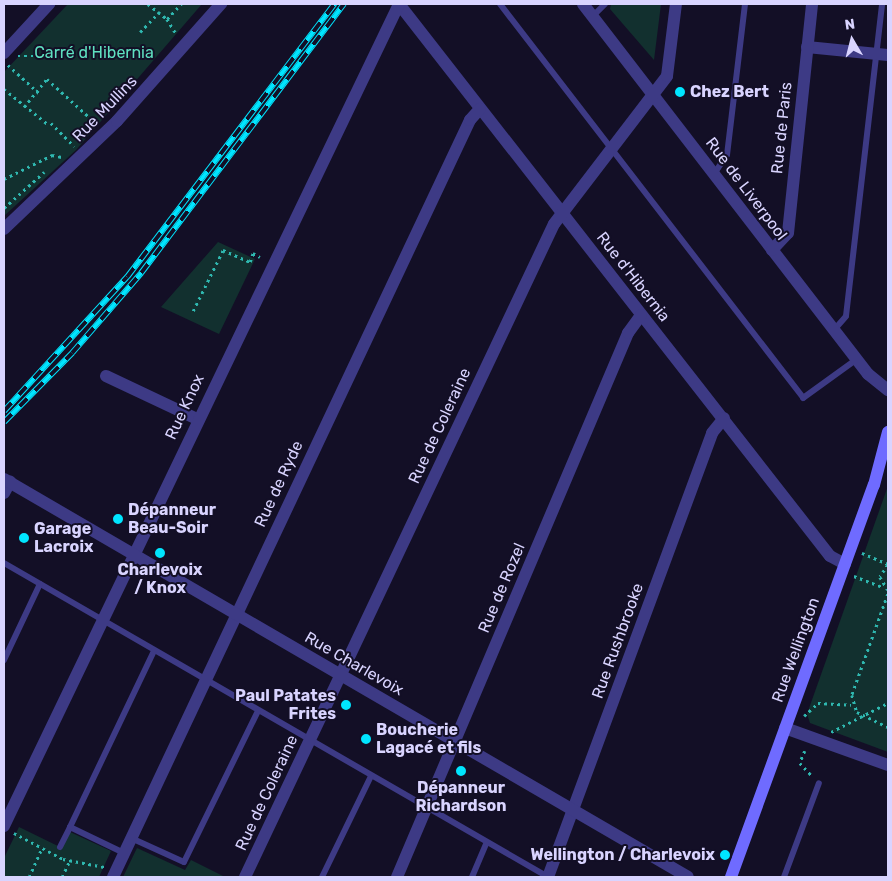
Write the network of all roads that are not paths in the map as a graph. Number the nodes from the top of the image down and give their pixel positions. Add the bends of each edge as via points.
1 (49, 4) edge
2 (221, 4) edge
3 (399, 4) edge
4 (500, 4) edge
5 (583, 4) edge
6 (605, 4) edge
7 (676, 4) edge
8 (745, 4) edge
9 (812, 4) edge
10 (882, 4) edge
11 (593, 16) junction
12 (808, 47) junction
13 (4, 53) edge
14 (882, 54) edge
15 (655, 95) junction
16 (480, 109) junction
17 (611, 149) junction
18 (714, 174) junction
19 (563, 213) junction
20 (4, 229) edge
21 (772, 250) junction
22 (641, 315) junction
23 (834, 330) junction
24 (856, 359) junction
25 (106, 376) dead end
26 (888, 390) edge
27 (724, 418) junction
28 (197, 419) junction
29 (888, 432) edge
30 (6, 485) edge
31 (134, 554) junction
32 (4, 563) edge
33 (845, 564) junction
34 (40, 584) junction
35 (236, 613) junction
36 (102, 620) junction
37 (154, 651) junction
38 (4, 660) edge
39 (340, 674) junction
40 (205, 680) junction
41 (258, 711) junction
42 (785, 728) junction
43 (309, 741) junction
44 (454, 741) junction
45 (888, 765) edge
46 (371, 776) junction
47 (819, 783) road end
48 (426, 808) junction
49 (574, 810) junction
50 (4, 826) edge
51 (70, 827) junction
52 (131, 837) junction
53 (486, 844) junction
54 (60, 847) dead end
55 (124, 853) junction
56 (113, 877) edge
57 (245, 877) edge
58 (322, 877) edge
59 (397, 877) edge
60 (472, 877) edge
61 (548, 877) edge
62 (688, 877) edge
63 (731, 877) edge
64 (784, 877) edge

1 - 13 street
2 - 20 street, Rue Mullins via 117,121
3 - 16 street, Rue d'Hibernia
3 - 28 street, Rue Knox
4 - 17 lane
5 - 11 street, Rue de Liverpool
6 - 11 lane
7 - 15 street, Rue de Coleraine via 668,72
8 - 18 lane via 727,155
9 - 12 street, Rue de Paris
10 - 14 lane
11 - 15 street, Rue de Liverpool
12 - 14 street
12 - 21 street, Rue de Paris via 788,233
14 - 23 lane via 846,316
15 - 17 street, Rue de Coleraine
15 - 18 street, Rue de Liverpool
16 - 19 street, Rue d'Hibernia
16 - 35 street, Rue de Ryde via 470,120
17 - 19 street, Rue de Coleraine
17 - 24 lane via 803,398
18 - 21 street, Rue de Liverpool
19 - 22 street, Rue d'Hibernia
19 - 39 street, Rue de Coleraine
21 - 23 street, Rue de Liverpool
22 - 27 street, Rue d'Hibernia
22 - 44 street, Rue de Rozel via 628,333
23 - 24 street, Rue de Liverpool
24 - 26 street, Rue de Liverpool
25 - 28 street
27 - 33 street, Rue d'Hibernia via 830,556
27 - 49 street, Rue Rushbrooke via 712,433
28 - 31 street, Rue Knox
29 - 33 main road, Rue Wellington
30 - 31 street, Rue Charlevoix
31 - 35 street, Rue Charlevoix
31 - 36 street, Rue Knox
32 - 34 lane
33 - 42 main road, Rue Wellington
34 - 36 lane
34 - 38 lane
35 - 39 street, Rue Charlevoix
35 - 40 street, Rue de Ryde
36 - 37 lane
36 - 50 street, Rue Knox
37 - 40 lane
37 - 51 lane
39 - 43 street, Rue de Coleraine
39 - 44 street, Rue Charlevoix
40 - 41 lane
40 - 52 street, Rue de Ryde
41 - 43 lane
41 - 52 lane via 184,862
42 - 45 street
42 - 63 main road, Rue Wellington
43 - 46 lane
43 - 57 street, Rue de Coleraine
44 - 48 street, Rue de Rozel
44 - 49 street, Rue Charlevoix
46 - 48 lane
46 - 58 lane
47 - 64 lane
48 - 53 lane
48 - 59 street, Rue de Rozel
49 - 61 street, Rue Rushbrooke
49 - 62 street, Rue Charlevoix
51 - 54 lane
51 - 55 lane
52 - 55 street, Rue de Ryde
53 - 60 lane
53 - 61 lane
55 - 56 street, Rue de Ryde

